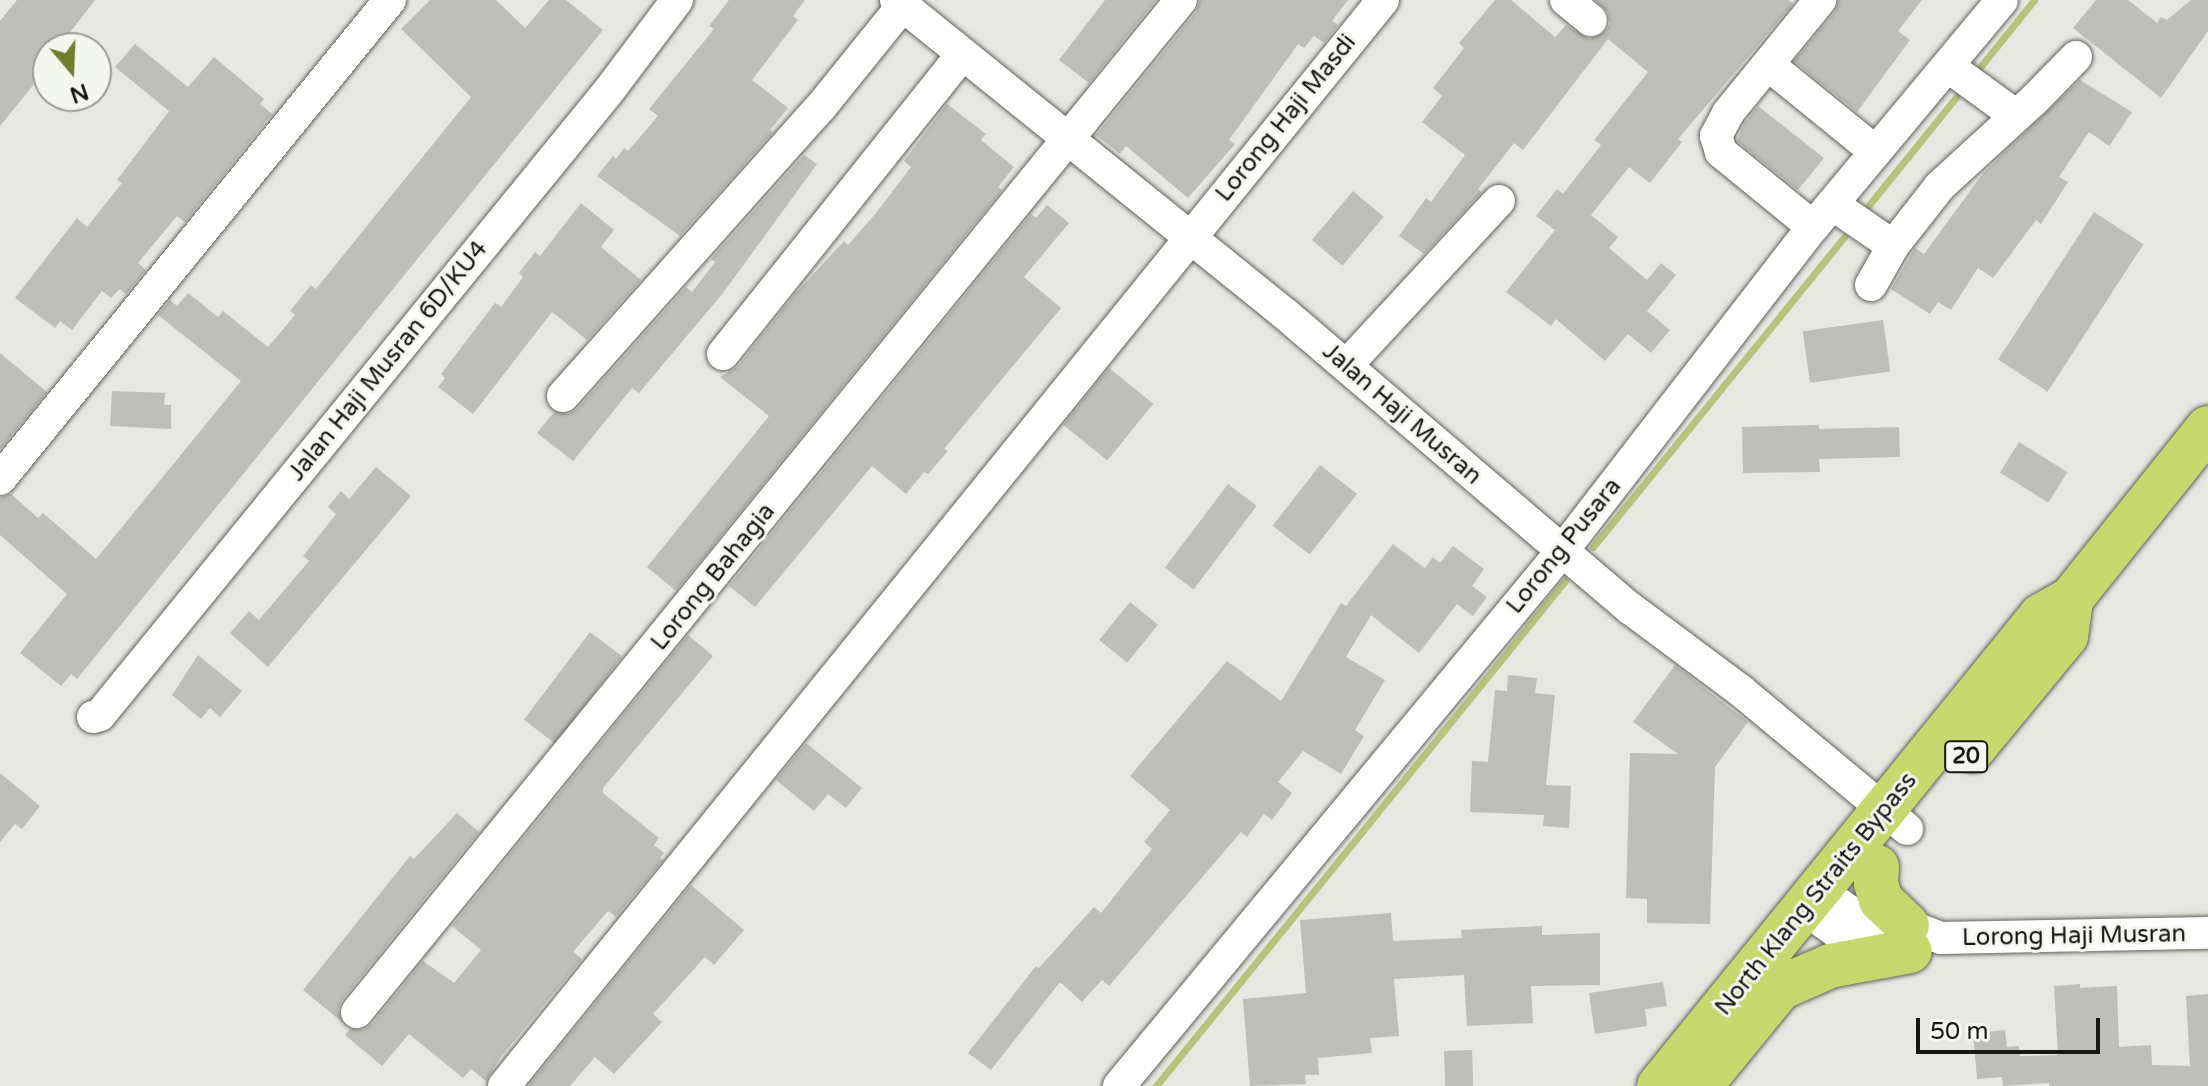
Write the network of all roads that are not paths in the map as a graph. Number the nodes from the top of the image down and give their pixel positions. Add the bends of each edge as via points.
1 (390, 0) edge
2 (677, 0) edge
3 (1181, 0) edge
4 (1383, 0) edge
5 (1566, 0) edge
6 (1820, 0) edge
7 (2002, 0) edge
8 (893, 16) edge
9 (1591, 20) dead end
10 (962, 55) junction
11 (2076, 57) dead end
12 (1770, 66) junction
13 (1949, 67) junction
14 (2015, 115) junction
15 (1068, 142) junction
16 (1876, 152) junction
17 (1499, 201) dead end
18 (1822, 216) junction
19 (1189, 237) junction
20 (1893, 246) junction
21 (1871, 285) dead end
22 (723, 354) dead end
23 (1346, 366) junction
24 (563, 396) dead end
25 (2208, 428) edge
26 (0, 479) edge
27 (1563, 550) junction
28 (93, 717) dead end
29 (1896, 820) junction
30 (1877, 867) junction
31 (1825, 909) junction
32 (2208, 933) edge
33 (1919, 938) junction
34 (1780, 988) junction
35 (357, 1012) dead end
36 (504, 1086) edge
37 (1119, 1086) edge
38 (1659, 1086) edge
39 (1700, 1086) edge

1 - 26 street
2 - 28 street, Jalan Haji Musran 6D/KU4 via 598,105 100,715
3 - 15 street, Lorong Bahagia
4 - 19 street, Lorong Haji Masdi
5 - 9 street
6 - 12 street
7 - 13 street, Lorong Pusara
8 - 10 street, Jalan Haji Musran
8 - 24 street
10 - 15 street, Jalan Haji Musran
10 - 22 street
11 - 14 street
12 - 16 street
12 - 18 street via 1728,113 1716,136 1721,152
13 - 14 street
13 - 16 street, Lorong Pusara
14 - 20 street via 1940,186
15 - 19 street, Jalan Haji Musran
15 - 35 street, Lorong Bahagia
16 - 18 street, Lorong Pusara
17 - 23 street
18 - 20 street
18 - 27 street, Lorong Pusara
19 - 23 street, Jalan Haji Musran
19 - 36 street, Lorong Haji Masdi
20 - 21 street
23 - 27 street, Jalan Haji Musran
25 - 29 highway, North Klang Straits Bypass / 20 via 2071,599 2041,616
27 - 29 street, Jalan Haji Musran
27 - 37 street, Lorong Pusara
29 - 30 highway, North Klang Straits Bypass / 20
29 - 31 highway, North Klang Straits Bypass / 20
30 - 31 highway, North Klang Straits Bypass / 20
30 - 33 highway via 1881,900
31 - 33 street, Lorong Haji Musran via 1867,946
31 - 34 highway, North Klang Straits Bypass / 20
31 - 38 highway, North Klang Straits Bypass / 20
32 - 33 street, Lorong Haji Musran
33 - 34 highway
34 - 39 highway, North Klang Straits Bypass / 20

